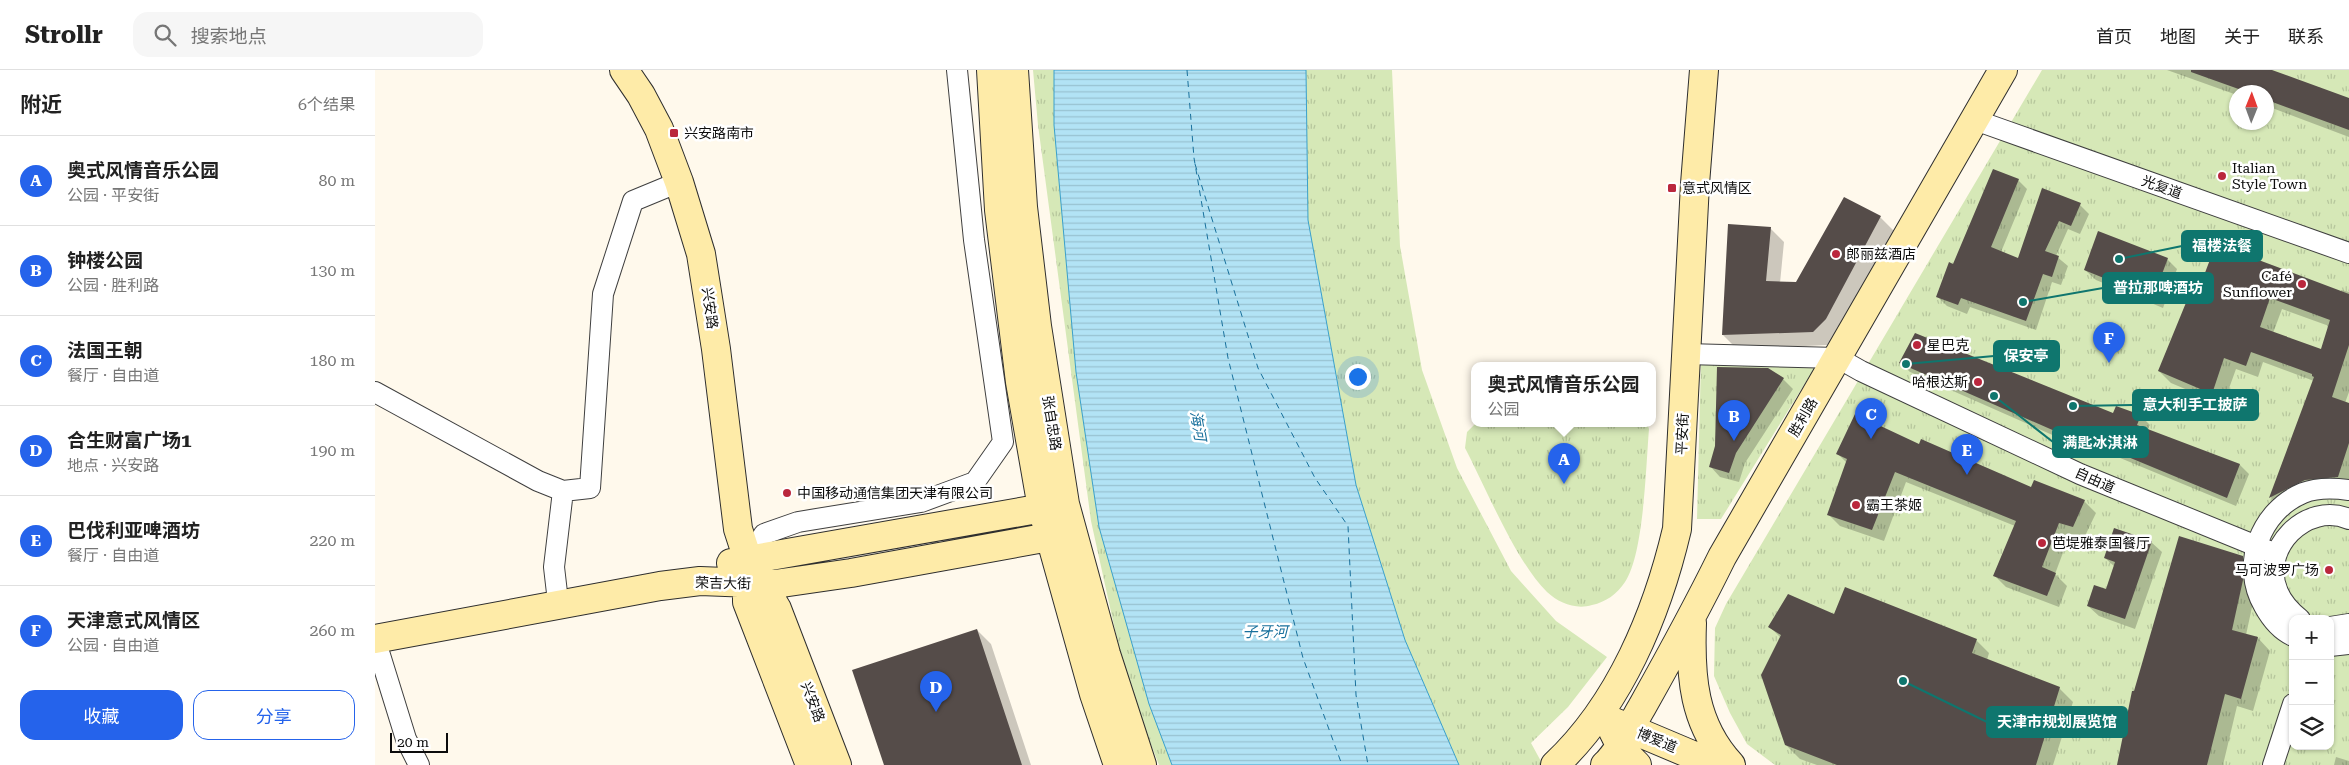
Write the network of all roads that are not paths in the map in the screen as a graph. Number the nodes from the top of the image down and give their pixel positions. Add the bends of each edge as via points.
1 (624, 70) edge
2 (957, 70) edge
3 (991, 70) edge
4 (1014, 70) edge
5 (1704, 70) edge
6 (2003, 70) edge
7 (1975, 120) junction
8 (679, 182) junction
9 (2349, 253) edge
10 (1686, 354) junction
11 (1838, 358) junction
12 (375, 392) edge
13 (2349, 490) edge
14 (563, 491) junction
15 (1053, 506) junction
16 (2347, 511) edge
17 (1060, 536) junction
18 (2256, 546) junction
19 (2276, 554) junction
20 (752, 575) junction
21 (557, 593) junction
22 (2295, 615) edge
23 (1692, 618) junction
24 (2349, 624) edge
25 (375, 626) edge
26 (2334, 626) edge
27 (2289, 633) edge
28 (375, 639) edge
29 (2349, 644) edge
30 (2334, 646) edge
31 (2293, 705) edge
32 (1616, 739) edge
33 (419, 765) edge
34 (811, 765) edge
35 (837, 765) edge
36 (1118, 765) edge
37 (1143, 765) edge
38 (1555, 765) edge
39 (1716, 765) edge
40 (1731, 765) edge
41 (2273, 765) edge

1 - 8 street, 兴安路 via 659,129
2 - 20 street via 974,240 1003,442 975,482 921,502 798,522 764,534
3 - 15 street, 张自忠路 via 999,210 1020,382
4 - 15 street, 张自忠路 via 1023,207
5 - 10 street, 平安街
6 - 7 street, 胜利路
7 - 9 street, 光复道
7 - 11 street, 胜利路
8 - 14 street via 633,201 603,294 590,488
8 - 20 street, 兴安路 via 707,282 734,509
10 - 11 street, 自由道
10 - 32 street, 平安街 via 1677,529 1660,592 1631,660
11 - 18 street, 自由道 via 2080,474
11 - 23 street, 胜利路 via 1722,557
12 - 14 street via 538,482
13 - 18 street via 2327,488 2304,493 2283,506 2266,523
14 - 21 street via 554,567
15 - 17 street, 张自忠路
15 - 20 street, 荣吉大街
16 - 19 street via 2310,518 2295,526
17 - 20 street, 荣吉大街 via 775,584
17 - 36 street, 张自忠路 via 1094,694
17 - 37 street, 张自忠路 via 1106,654
18 - 19 street, 自由道
18 - 27 street via 2253,571 2258,595 2271,617
19 - 22 street via 2273,572 2277,591 2286,607
20 - 21 street, 荣吉大街
20 - 28 street, 荣吉大街 via 660,586
20 - 34 street, 兴安路 via 747,602
20 - 35 street, 兴安路 via 777,609
21 - 25 street, 荣吉大街
23 - 32 street, 胜利路
23 - 40 street via 1695,699 1709,734
24 - 26 street
28 - 33 street via 407,739
29 - 30 street
31 - 41 street
32 - 38 street via 1578,743
32 - 39 street, 博爱道

